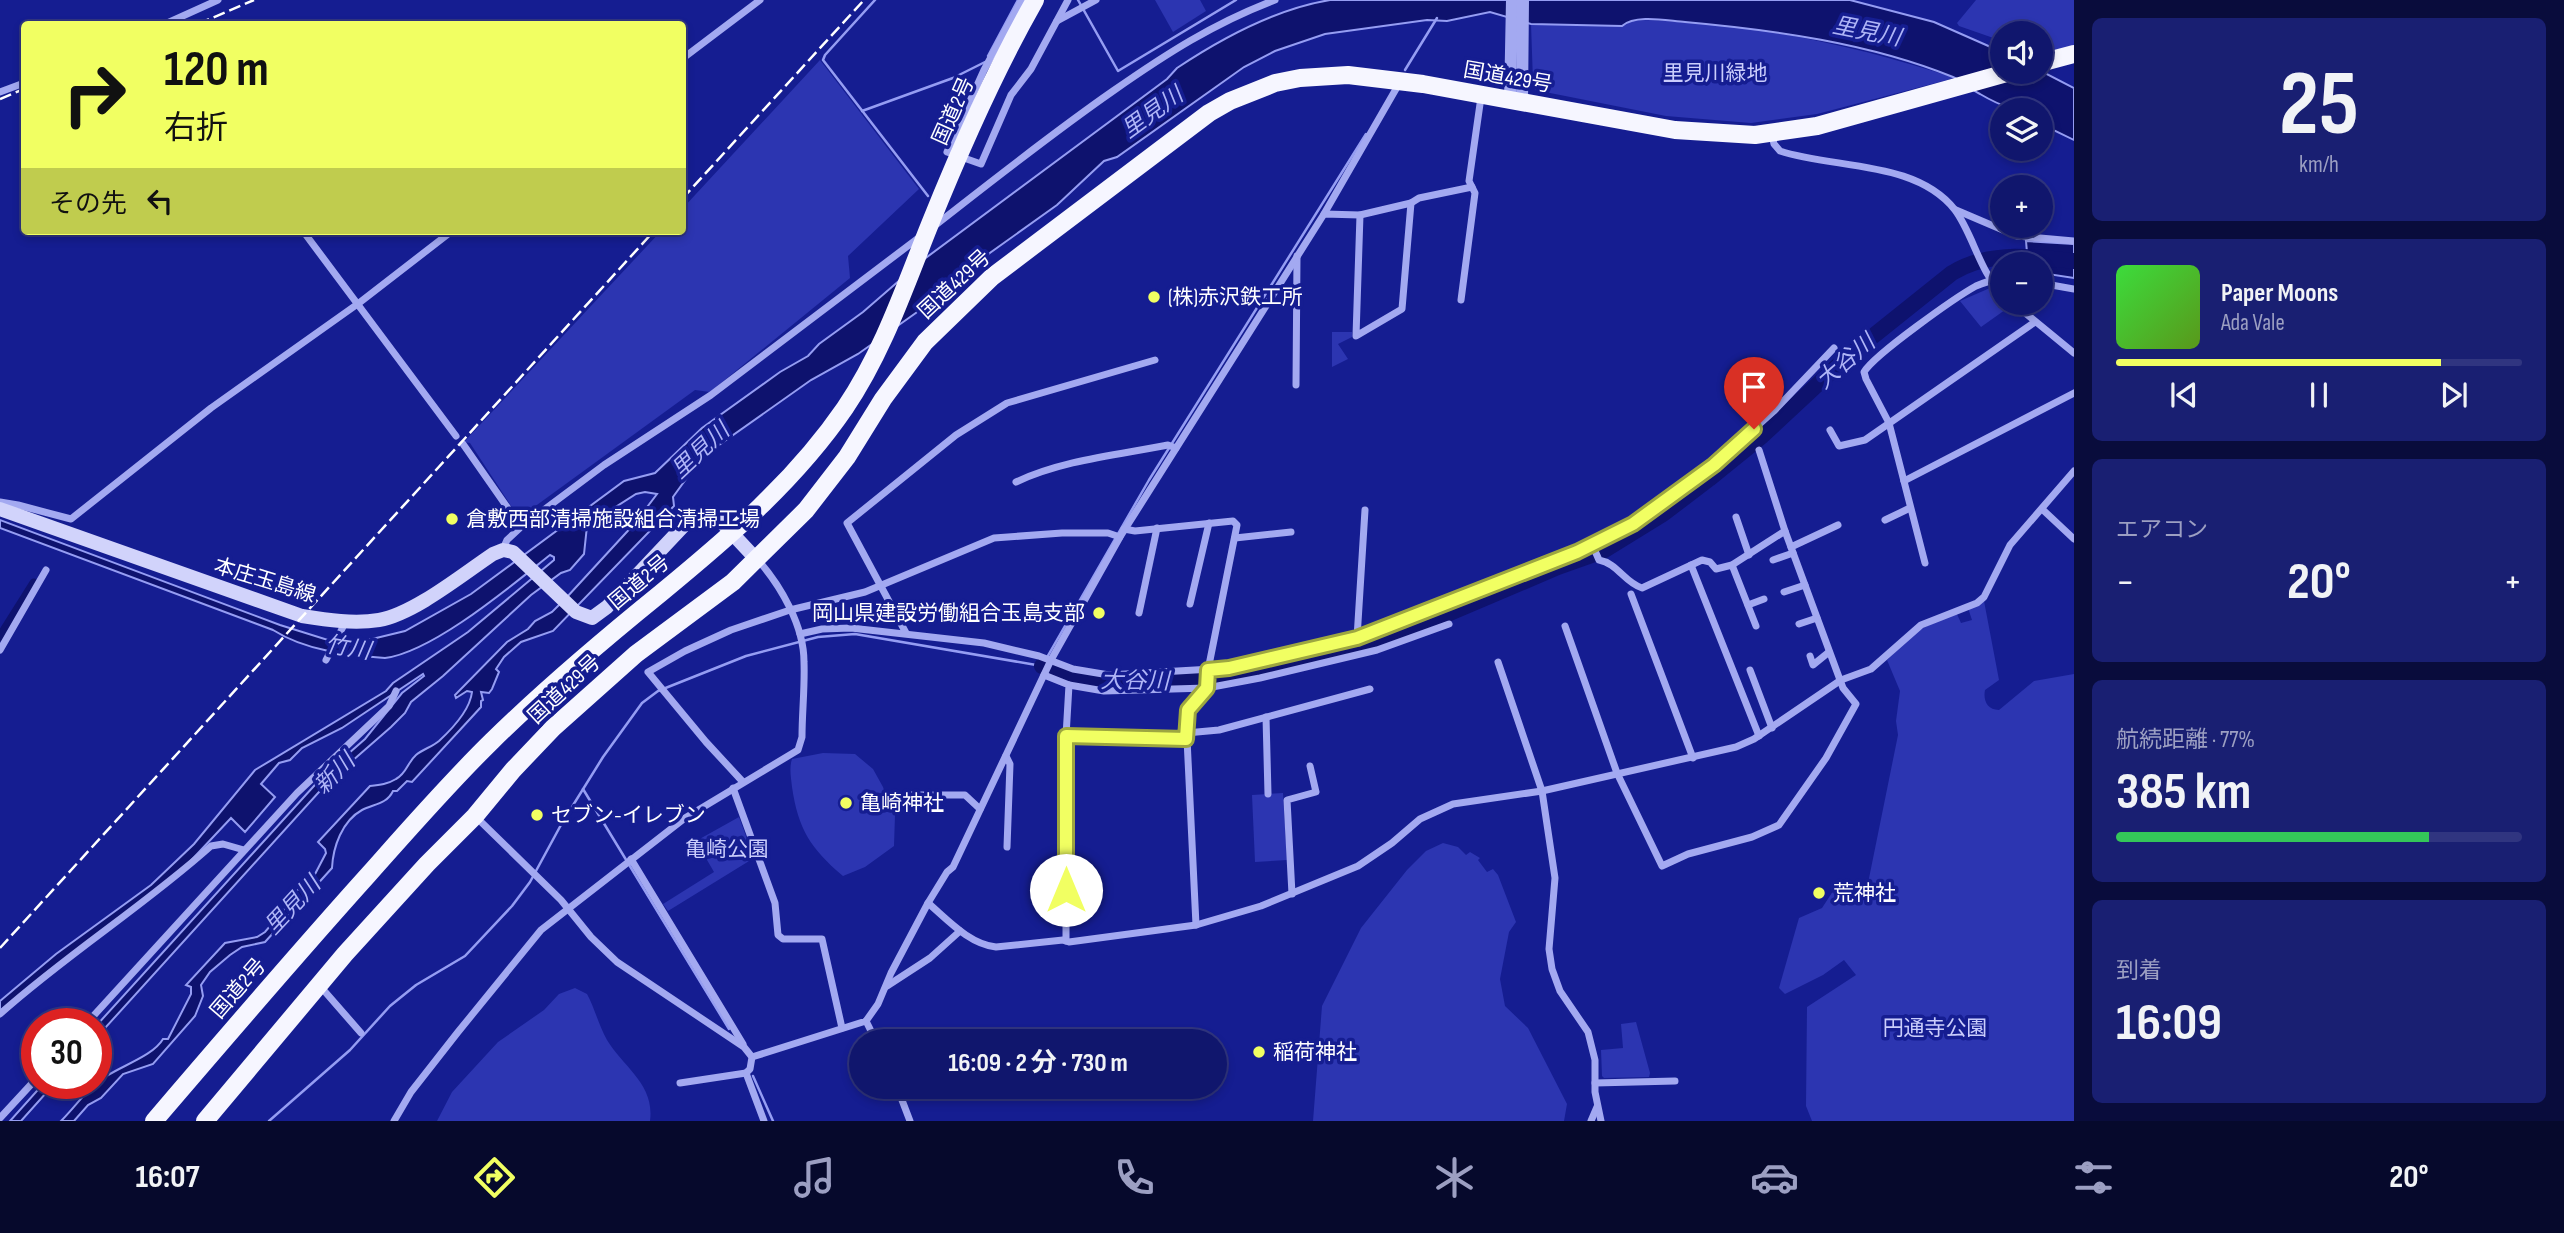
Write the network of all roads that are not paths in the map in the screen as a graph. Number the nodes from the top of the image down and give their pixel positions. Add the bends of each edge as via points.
1 (218, 0) edge
2 (760, 0) edge
3 (1022, 0) edge
4 (1035, 0) edge
5 (1068, 0) edge
6 (1096, 0) edge
7 (1276, 0) edge
8 (1512, 0) edge
9 (1523, 0) edge
10 (172, 21) edge
11 (1056, 22) junction
12 (2074, 54) edge
13 (686, 56) edge
14 (2053, 60) edge
15 (1990, 78) edge
16 (1400, 81) junction
17 (21, 84) edge
18 (0, 92) edge
19 (1481, 96) junction
20 (1517, 98) junction
21 (1771, 134) junction
22 (1472, 187) junction
23 (1411, 203) junction
24 (1955, 210) junction
25 (1324, 215) junction
26 (1360, 215) junction
27 (306, 235) edge
28 (448, 235) edge
29 (2074, 241) edge
30 (1297, 255) junction
31 (1990, 281) joint
32 (2053, 285) edge
33 (2074, 289) edge
34 (1461, 300) dead end
35 (359, 303) junction
36 (2027, 315) edge
37 (2035, 322) junction
38 (1834, 348) dead end
39 (2074, 353) edge
40 (1155, 360) dead end
41 (1296, 384) dead end
42 (2074, 393) edge
43 (1889, 423) junction
44 (1830, 430) dead end
45 (456, 436) dead end
46 (463, 444) dead end
47 (1172, 446) junction
48 (1759, 450) dead end
49 (2074, 471) edge
50 (1904, 481) junction
51 (1016, 482) dead end
52 (0, 502) edge
53 (1910, 508) junction
54 (0, 509) edge
55 (2042, 509) junction
56 (1365, 510) dead end
57 (1736, 517) dead end
58 (1885, 520) dead end
59 (1209, 523) junction
60 (1838, 525) dead end
61 (521, 527) junction
62 (1157, 528) junction
63 (1124, 529) junction
64 (1785, 531) junction
65 (1291, 532) dead end
66 (1117, 535) junction
67 (1235, 538) junction
68 (2074, 539) edge
69 (1592, 544) junction
70 (1792, 550) junction
71 (508, 551) junction
72 (1749, 555) junction
73 (1773, 559) dead end
74 (757, 560) junction
75 (1925, 563) dead end
76 (1691, 565) junction
77 (1732, 565) junction
78 (46, 570) dead end
79 (1805, 585) junction
80 (882, 586) junction
81 (1784, 592) dead end
82 (1631, 594) dead end
83 (1764, 598) dead end
84 (1190, 604) dead end
85 (1748, 605) junction
86 (790, 610) junction
87 (1139, 613) dead end
88 (1817, 618) junction
89 (345, 624) junction
90 (1449, 624) dead end
91 (1799, 624) dead end
92 (1565, 626) dead end
93 (1756, 626) dead end
94 (906, 633) junction
95 (800, 634) junction
96 (1357, 638) junction
97 (0, 650) edge
98 (1829, 652) junction
99 (1810, 656) dead end
100 (326, 660) dead end
101 (1051, 660) junction
102 (1497, 662) dead end
103 (1208, 670) junction
104 (1750, 670) dead end
105 (1044, 675) junction
106 (1841, 680) junction
107 (1069, 685) junction
108 (1207, 688) junction
109 (1370, 689) dead end
110 (396, 691) dead end
111 (1266, 717) junction
112 (1772, 728) junction
113 (1066, 736) junction
114 (1186, 736) junction
115 (1759, 736) junction
116 (1006, 756) junction
117 (1693, 758) junction
118 (1310, 766) dead end
119 (1617, 773) junction
120 (743, 782) junction
121 (733, 788) junction
122 (1542, 791) junction
123 (905, 794) dead end
124 (1268, 794) dead end
125 (981, 809) junction
126 (475, 816) junction
127 (1007, 847) dead end
128 (244, 850) junction
129 (628, 861) junction
130 (1292, 894) junction
131 (928, 903) junction
132 (567, 908) junction
133 (1196, 925) junction
134 (960, 931) junction
135 (1066, 941) junction
136 (320, 986) junction
137 (886, 986) junction
138 (101, 1008) edge
139 (0, 1014) edge
140 (866, 1021) junction
141 (234, 1027) junction
142 (842, 1028) junction
143 (870, 1029) edge
144 (361, 1033) dead end
145 (744, 1047) junction
146 (752, 1057) junction
147 (746, 1073) junction
148 (1675, 1082) dead end
149 (680, 1083) dead end
150 (1595, 1083) junction
151 (21, 1095) edge
152 (902, 1099) edge
153 (1597, 1107) junction
154 (0, 1118) edge
155 (154, 1121) edge
156 (170, 1121) edge
157 (205, 1121) edge
158 (394, 1121) edge
159 (764, 1121) edge
160 (910, 1121) edge
161 (1591, 1121) edge
162 (1601, 1121) edge

1 - 10 street
2 - 13 street
3 - 11 street via 947,152 981,164 1011,94 1031,69
4 - 141 highway, 国道2号 via 965,138 873,359 811,454 741,525 559,677 490,742
5 - 11 street
6 - 11 street
7 - 61 street via 1205,31 1064,125 711,395 604,465
8 - 20 street
9 - 20 street
12 - 14 highway
15 - 21 highway, 国道429号 via 1817,126
16 - 19 highway, 国道429号
16 - 25 street
16 - 74 highway, 国道429号 via 1325,76 1275,83 1230,101 1189,126 960,306 902,371 827,484
17 - 18 street
19 - 20 highway, 国道429号
19 - 22 street via 1469,181
20 - 21 highway, 国道429号 via 1685,131
21 - 24 street via 1776,148 1786,153 1914,180 1940,194
22 - 23 street
22 - 34 street via 1475,193
23 - 26 street
23 - 26 street via 1402,309 1356,336
24 - 29 street via 2017,236
24 - 31 street
25 - 26 street
25 - 30 street
27 - 35 street
28 - 35 street
30 - 41 street
30 - 47 street
31 - 43 street via 1974,287 1866,368 1864,375
32 - 33 street
35 - 45 street
35 - 52 street via 211,408 71,519
36 - 37 street
37 - 39 street
37 - 43 street
38 - 69 street via 1714,465 1633,524
40 - 80 street via 1007,403 956,435 846,523
42 - 50 street
43 - 44 street via 1865,440 1842,447
43 - 50 street
46 - 61 street
47 - 51 street via 1037,472
47 - 63 street
48 - 64 street
49 - 55 street
50 - 53 street
53 - 58 street
53 - 75 street
54 - 89 main road, 本庄玉島線 via 302,616
55 - 68 street
55 - 106 street via 2010,545 1977,603 1921,625 1871,669
56 - 96 street
57 - 72 street
59 - 62 street
59 - 67 street via 1234,521
59 - 84 street
60 - 70 street
61 - 71 street via 507,540
62 - 63 street
62 - 87 street
63 - 66 street
64 - 70 street
64 - 72 street
65 - 67 street
66 - 80 street via 994,538
66 - 101 street
67 - 103 street
69 - 76 street via 1599,560 1642,588
69 - 96 street
70 - 73 street
70 - 79 street
71 - 74 main road via 587,618 597,616 698,514 715,515
71 - 89 main road, 本庄玉島線 via 493,554 398,613
72 - 77 street
74 - 86 street
74 - 126 highway, 国道429号 via 596,689 521,762
76 - 77 street via 1706,559 1716,569
76 - 115 street
77 - 85 street
78 - 97 street
79 - 81 street
79 - 88 street
80 - 86 street
80 - 94 street
82 - 117 street
83 - 85 street
85 - 93 street
86 - 95 street
86 - 120 street via 731,630 648,672
88 - 91 street
88 - 98 street
89 - 100 street
90 - 108 street via 1377,650
92 - 119 street
94 - 95 street via 851,628
94 - 101 street via 984,643
95 - 120 street via 801,744
96 - 103 street
98 - 99 street via 1816,665
98 - 106 street
101 - 103 street via 1101,674
101 - 105 street
102 - 122 street
103 - 108 street
104 - 112 street
105 - 107 street
105 - 116 street
106 - 112 street
106 - 119 street via 1856,704 1826,758 1779,825 1761,834 1662,866
107 - 108 street via 1104,691
107 - 113 street
108 - 114 street via 1188,710
109 - 111 street
110 - 128 street via 368,728 329,760
111 - 114 street
111 - 124 street
112 - 115 street
113 - 114 street
113 - 135 street
114 - 133 street
115 - 117 street
116 - 125 street
116 - 127 street via 1010,764
117 - 119 street
118 - 130 street via 1316,792 1287,800
119 - 122 street
120 - 121 street
121 - 129 street
121 - 142 street via 775,903 778,935 783,939 822,939
122 - 130 street via 1454,804 1431,812 1365,862
122 - 150 street via 1555,878 1549,949 1552,968 1560,990 1588,1032
123 - 125 street via 965,795
125 - 131 street via 953,867
126 - 132 street
126 - 136 highway, 国道429号
128 - 138 street
128 - 139 street via 211,846
129 - 132 street
129 - 145 street
130 - 133 street
131 - 134 street
131 - 137 street
132 - 145 street via 617,962
132 - 158 street via 506,971 411,1092
133 - 135 street
134 - 135 street via 996,947
134 - 137 street via 930,958
136 - 144 street
136 - 157 highway, 国道429号
137 - 140 street
140 - 142 street
140 - 143 street
141 - 155 highway, 国道2号
141 - 156 highway via 221,1055
142 - 146 street
145 - 146 street
146 - 147 street
147 - 149 street
147 - 159 street
148 - 150 street
150 - 153 street
151 - 154 street
152 - 160 street
153 - 161 street
153 - 162 street

